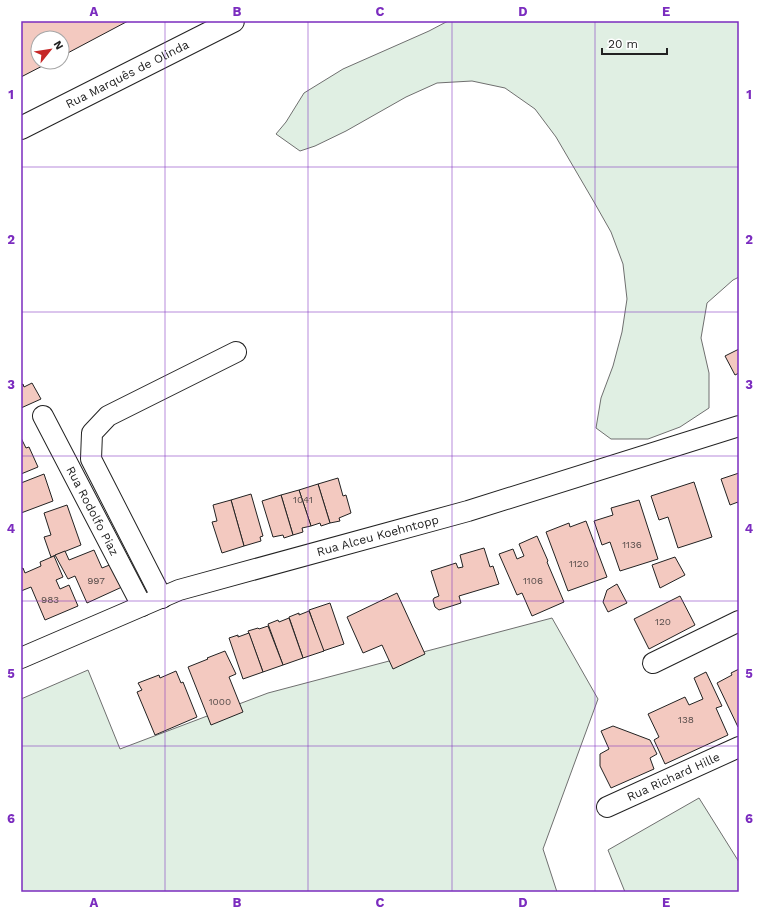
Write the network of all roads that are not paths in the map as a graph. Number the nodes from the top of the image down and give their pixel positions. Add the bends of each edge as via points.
1 (233, 21) edge
2 (21, 128) edge
3 (236, 352) dead end
4 (43, 416) dead end
5 (739, 426) edge
6 (162, 598) junction
7 (142, 606) junction
8 (739, 621) edge
9 (21, 658) edge
10 (653, 663) dead end
11 (739, 746) edge
12 (607, 807) dead end

1 - 2 main road, Rua Marquês de Olinda
3 - 6 street via 108,416 92,433 92,459
4 - 7 street, Rua Rodolfo Piaz
5 - 6 street, Rua Alceu Koehntopp via 468,511 179,590
6 - 7 street, Rua Alceu Koehntopp
7 - 9 street, Rua Alceu Koehntopp
8 - 10 street
11 - 12 street, Rua Richard Hille

